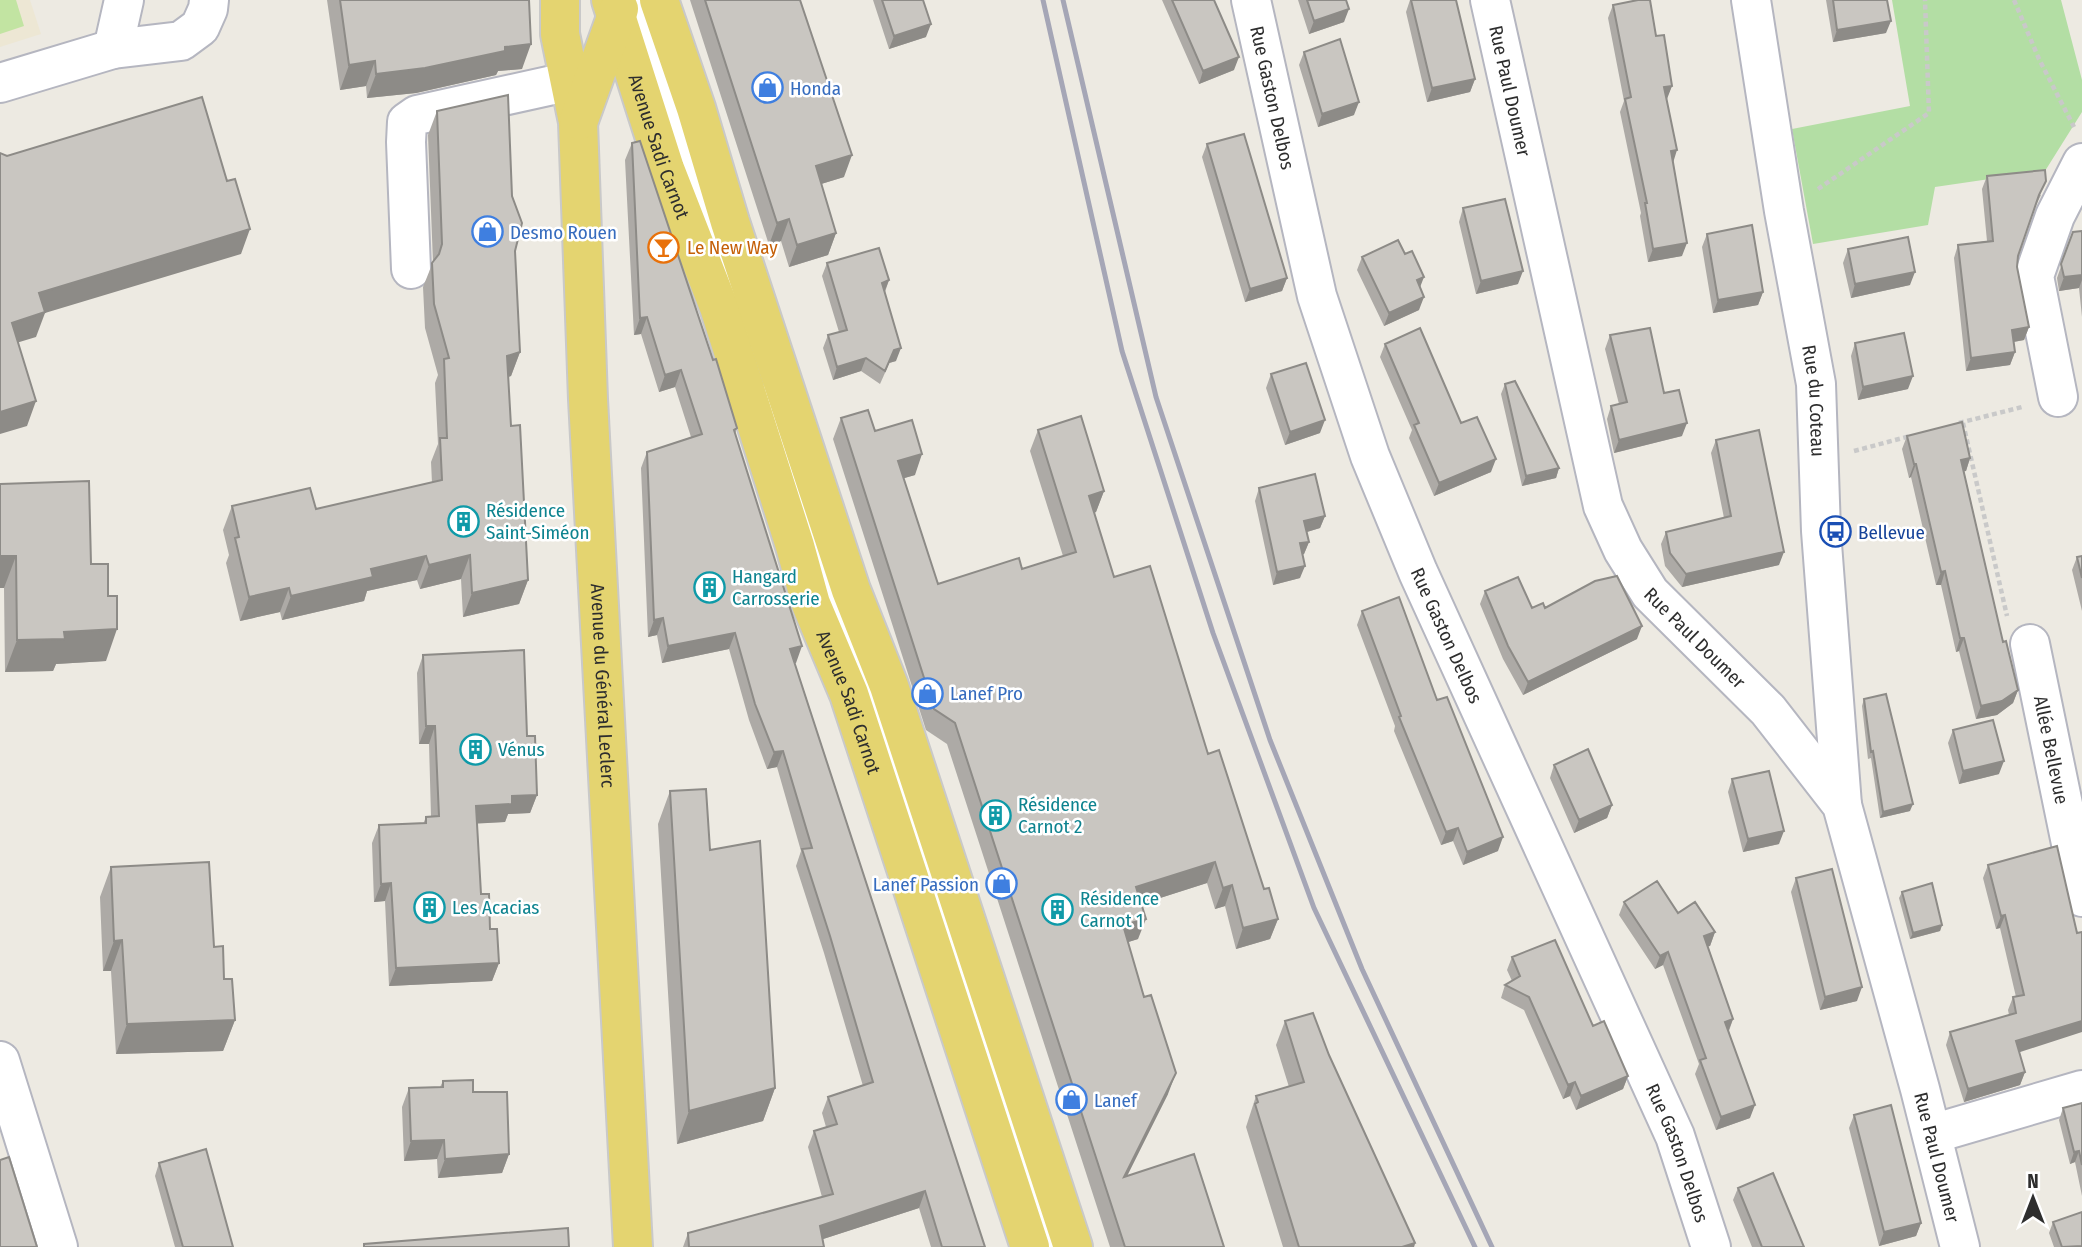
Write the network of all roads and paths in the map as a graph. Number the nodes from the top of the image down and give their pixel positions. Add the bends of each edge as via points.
1 (124, 0) edge
2 (208, 0) edge
3 (560, 0) edge
4 (659, 0) edge
5 (1251, 0) edge
6 (1490, 0) edge
7 (1751, 0) edge
8 (1925, 0) edge
9 (2014, 0) edge
10 (621, 4) edge
11 (113, 49) junction
12 (0, 83) edge
13 (640, 91) junction
14 (580, 98) junction
15 (2080, 148) edge
16 (1784, 211) junction
17 (411, 269) dead end
18 (2058, 397) joint
19 (1963, 422) junction
20 (1950, 426) edge
21 (1911, 436) edge
22 (1819, 460) junction
23 (2019, 632) joint
24 (1833, 690) junction
25 (1768, 710) junction
26 (1842, 805) junction
27 (2082, 897) edge
28 (0, 1061) edge
29 (2082, 1090) edge
30 (1932, 1133) junction
31 (58, 1247) edge
32 (634, 1247) edge
33 (1030, 1247) edge
34 (1052, 1247) edge
35 (1073, 1247) edge
36 (1711, 1247) edge
37 (1960, 1247) edge

1 - 11 street
2 - 11 street via 200,27 181,41
3 - 14 main road via 560,34
4 - 35 main road
5 - 36 street, Rue Gaston Delbos via 1317,296 1370,456 1418,572 1675,1136
6 - 25 street, Rue Paul Doumer via 1603,506 1650,593
7 - 16 street, Rue du Coteau
8 - 16 path via 1929,113
9 - 15 path
10 - 13 main road, Avenue Sadi Carnot
10 - 14 main road
10 - 34 street via 735,296 833,603 906,801
11 - 12 street
13 - 14 main road via 611,86
13 - 33 main road, Avenue Sadi Carnot via 719,307 811,604 849,694
14 - 17 street via 417,115 407,122
14 - 32 main road, Avenue du Général Leclerc via 588,399
15 - 18 street via 2034,276
16 - 22 street, Rue du Coteau via 1816,384
18 - 19 path
19 - 20 path
19 - 23 path
21 - 22 path
22 - 24 street, Rue du Coteau
23 - 27 street, Allée Bellevue
24 - 25 street via 1801,709
24 - 26 street, Rue du Coteau
25 - 26 street, Rue Paul Doumer
26 - 30 street, Rue Paul Doumer
28 - 31 street
29 - 30 street
30 - 37 street, Rue Paul Doumer

